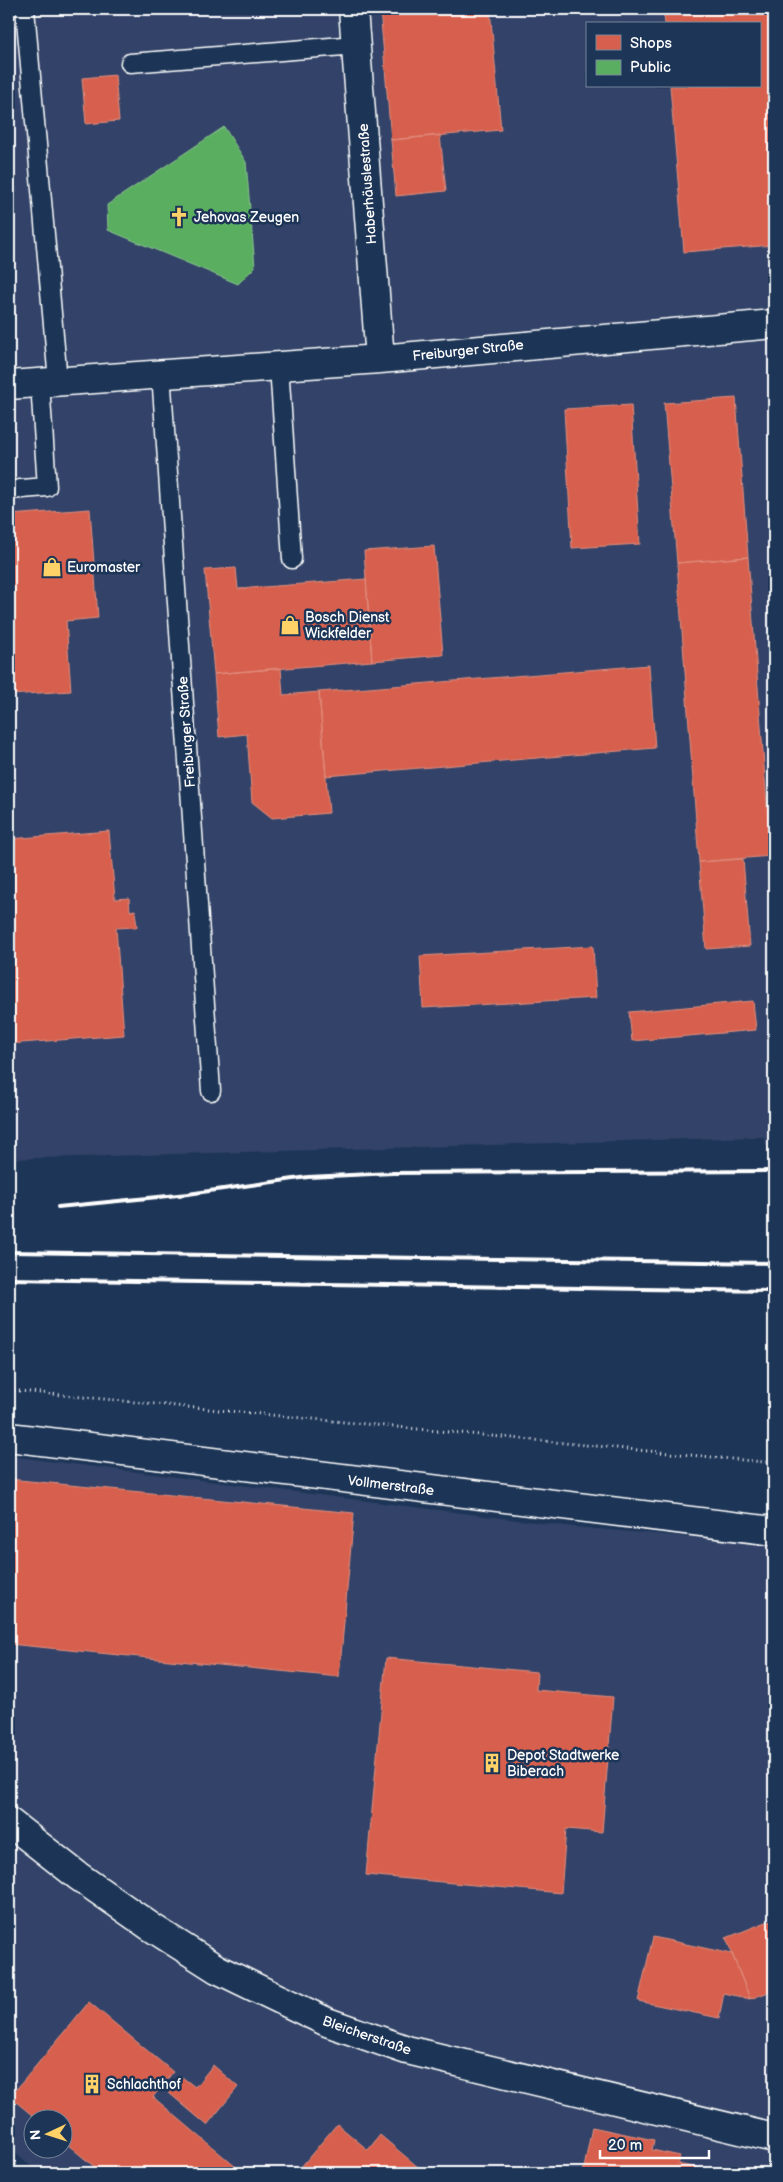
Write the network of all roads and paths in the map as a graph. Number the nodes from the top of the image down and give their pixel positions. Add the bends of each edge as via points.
1 (25, 9) edge
2 (353, 9) edge
3 (356, 46) junction
4 (130, 63) dead end
5 (774, 324) edge
6 (380, 359) junction
7 (279, 366) junction
8 (161, 373) junction
9 (49, 382) junction
10 (9, 385) edge
11 (9, 490) edge
12 (292, 559) dead end
13 (211, 1091) dead end
14 (9, 1390) edge
15 (9, 1437) edge
16 (774, 1462) edge
17 (774, 1531) edge
18 (9, 1822) edge
19 (774, 2138) edge

1 - 9 lane
2 - 3 street, Haberhäuslestraße
3 - 4 lane
3 - 6 street, Haberhäuslestraße
5 - 6 street, Freiburger Straße
6 - 7 street, Freiburger Straße
7 - 8 street, Freiburger Straße
7 - 12 lane
8 - 9 street, Freiburger Straße
8 - 13 lane, Freiburger Straße
9 - 10 street, Freiburger Straße
9 - 11 lane via 47,486
14 - 16 path
15 - 17 street, Vollmerstraße
18 - 19 street, Bleicherstraße via 78,1876 217,1969 327,2022 407,2050

